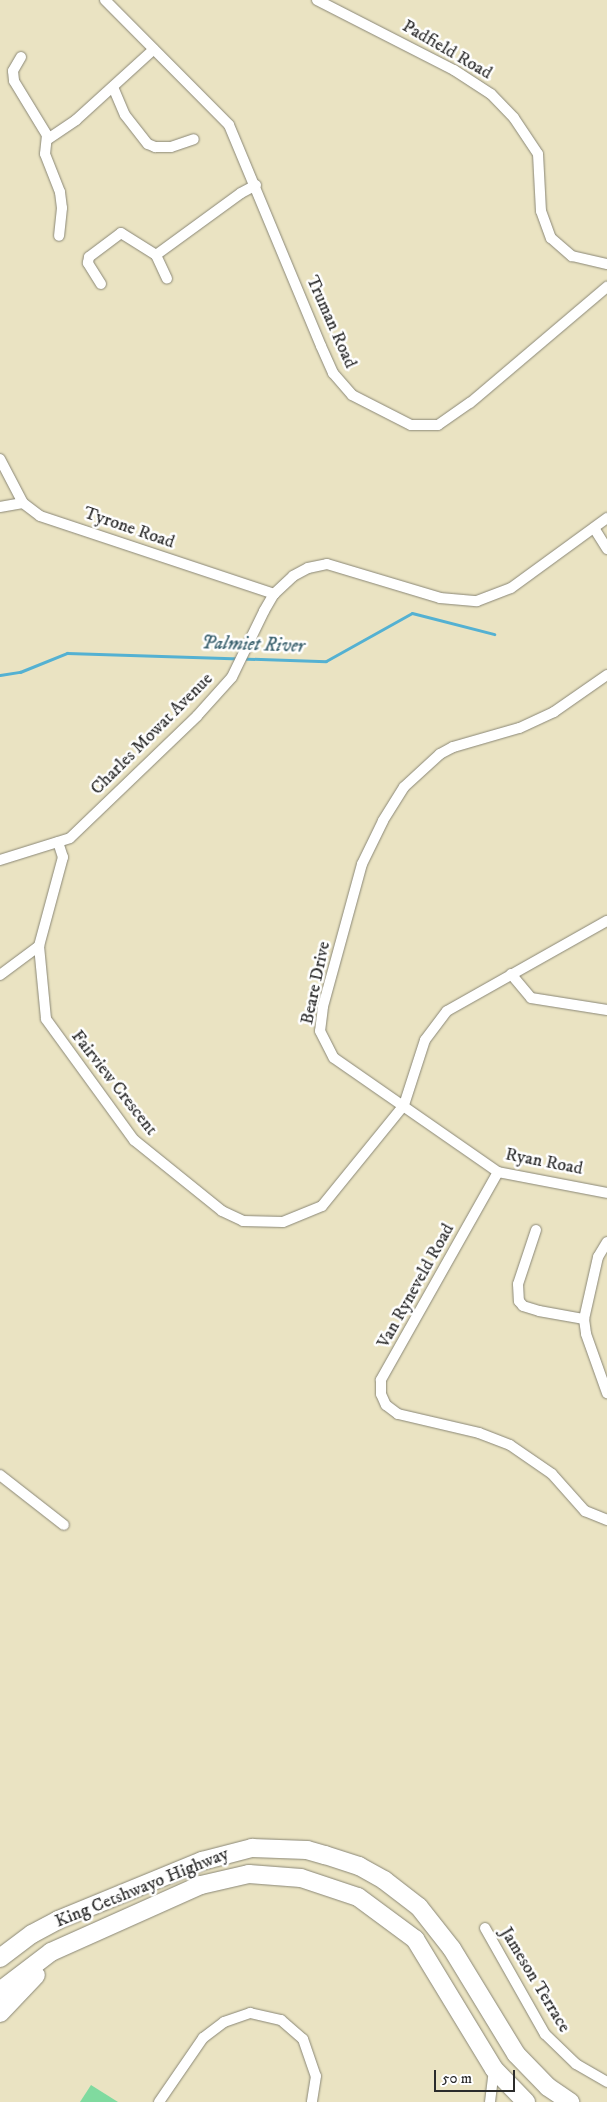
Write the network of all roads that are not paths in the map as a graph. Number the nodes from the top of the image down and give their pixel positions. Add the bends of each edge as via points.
1 (104, 0) edge
2 (317, 0) edge
3 (154, 48) junction
4 (21, 57) dead end
5 (113, 87) junction
6 (48, 139) junction
7 (194, 139) dead end
8 (256, 185) junction
9 (59, 236) dead end
10 (156, 255) junction
11 (607, 264) edge
12 (167, 279) dead end
13 (101, 284) dead end
14 (607, 287) edge
15 (0, 459) edge
16 (23, 503) junction
17 (0, 507) edge
18 (607, 518) edge
19 (594, 528) junction
20 (607, 549) edge
21 (274, 594) junction
22 (607, 676) edge
23 (58, 842) junction
24 (0, 860) edge
25 (607, 921) edge
26 (38, 946) junction
27 (511, 974) junction
28 (0, 975) edge
29 (607, 1010) edge
30 (404, 1105) junction
31 (498, 1172) junction
32 (607, 1193) edge
33 (536, 1230) dead end
34 (607, 1242) edge
35 (584, 1319) junction
36 (607, 1393) edge
37 (0, 1475) edge
38 (607, 1520) edge
39 (64, 1525) dead end
40 (485, 1928) dead end
41 (82, 1938) junction
42 (0, 1958) edge
43 (0, 1991) edge
44 (0, 2013) edge
45 (494, 2069) junction
46 (607, 2082) edge
47 (159, 2102) edge
48 (312, 2102) edge
49 (490, 2102) edge
50 (526, 2102) edge
51 (570, 2102) edge

1 - 3 street, Truman Road
2 - 11 street, Padfield Road via 442,63 491,94 514,118 538,154 541,211 551,238 572,256
3 - 5 street
3 - 8 street, Truman Road via 230,125
4 - 6 street via 14,71 14,81
5 - 6 street via 76,120
5 - 7 street via 125,115 148,144 171,147
6 - 9 street via 45,154 60,192 62,208
8 - 10 street
8 - 14 street, Truman Road via 333,373 352,395 411,425 429,426 448,420
10 - 12 street
10 - 13 street via 124,233 118,234 89,257 88,263
15 - 16 street, Tyrone Road
16 - 17 street
16 - 21 street, Tyrone Road via 40,516
18 - 19 street, Charles Mowat Avenue
19 - 20 street
19 - 21 street, Charles Mowat Avenue via 511,588 477,601 440,598 327,564 308,568 293,576
21 - 23 street, Charles Mowat Avenue via 232,677 70,838
22 - 30 street, Beare Drive via 554,712 519,728 468,742 440,754 404,788 373,840 354,890 320,1031 334,1058
23 - 24 street, Charles Mowat Avenue
23 - 26 street, Fairview Crescent via 63,857
25 - 27 street
26 - 28 street
26 - 30 street, Fairview Crescent via 43,1011 53,1031 134,1140 222,1211 236,1218 262,1224 284,1222 322,1206
27 - 29 street via 531,998
27 - 30 street via 447,1011 434,1025 417,1058
30 - 31 street, Ryan Road
31 - 32 street, Ryan Road
31 - 38 street, Van Ryneveld Road via 381,1380 383,1399 398,1414 479,1433 510,1445 552,1474 586,1511
33 - 35 street via 518,1284 519,1301 539,1311
34 - 35 street via 598,1257
35 - 36 street via 586,1334
37 - 39 street
40 - 46 street, Jameson Terrace via 545,2034 576,2064
41 - 43 highway, King Cetshwayo Highway via 51,1952
41 - 44 highway via 34,1976
41 - 45 highway, King Cetshwayo Highway via 225,1877 271,1873 338,1888 380,1910 416,1939
42 - 51 highway, King Cetshwayo Highway via 32,1934 58,1920 202,1861 252,1848 307,1850 359,1866 384,1880 419,1907 452,1949 516,2054 548,2087
45 - 49 street
45 - 50 highway, King Cetshwayo Highway
47 - 48 street via 203,2038 224,2022 250,2013 281,2020 303,2039 316,2076

